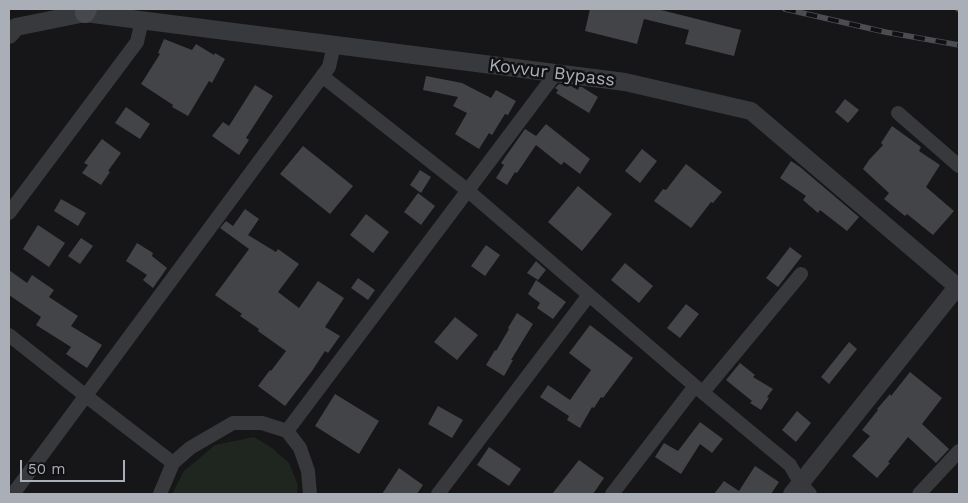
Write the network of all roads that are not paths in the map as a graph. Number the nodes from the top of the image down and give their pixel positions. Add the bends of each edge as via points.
1 (86, 11) edge
2 (142, 20) junction
3 (9, 35) edge
4 (334, 45) junction
5 (556, 73) junction
6 (322, 76) junction
7 (898, 113) dead end
8 (959, 166) edge
9 (467, 190) junction
10 (9, 213) edge
11 (801, 274) dead end
12 (959, 286) edge
13 (589, 295) junction
14 (9, 334) edge
15 (699, 389) junction
16 (86, 396) junction
17 (287, 431) junction
18 (959, 451) edge
19 (173, 463) junction
20 (801, 491) edge
21 (12, 494) edge
22 (160, 494) edge
23 (310, 494) edge
24 (438, 494) edge
25 (612, 494) edge
26 (919, 494) edge

1 - 2 street, Kovvur Bypass
1 - 3 street, Kovvur Bypass via 16,27
2 - 4 street, Kovvur Bypass
2 - 10 street via 137,42
4 - 5 street, Kovvur Bypass
4 - 6 street via 329,67
5 - 9 street
5 - 12 street, Kovvur Bypass via 625,82 751,111
6 - 9 street
6 - 16 street
7 - 8 street
9 - 13 street
9 - 17 street
11 - 15 street
12 - 20 street
13 - 15 street
13 - 24 street
14 - 16 street
15 - 20 street via 790,465
15 - 25 street
16 - 19 street
16 - 21 street
17 - 19 street via 262,423 233,423 202,440
17 - 23 street via 300,448 308,471
18 - 26 street
19 - 22 street

